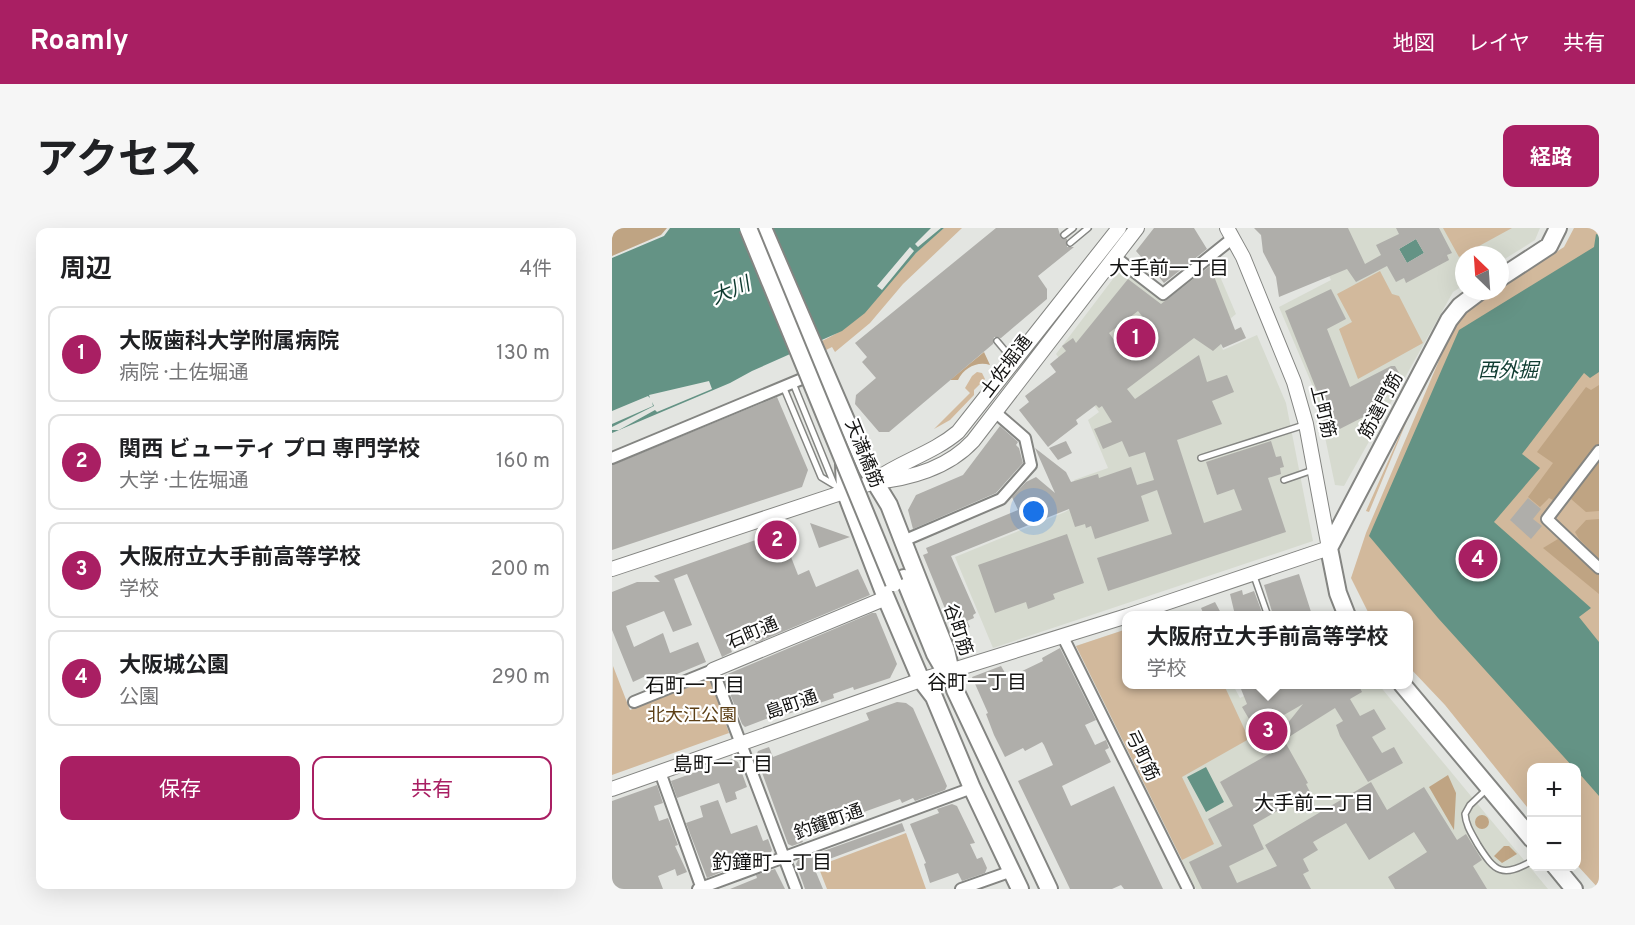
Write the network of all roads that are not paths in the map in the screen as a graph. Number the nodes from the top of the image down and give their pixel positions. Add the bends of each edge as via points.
1 (747, 228) edge
2 (762, 228) edge
3 (1073, 228) edge
4 (1088, 228) edge
5 (1119, 228) edge
6 (1137, 228) edge
7 (1558, 228) edge
8 (1230, 233) edge
9 (1064, 236) dead end
10 (1070, 243) dead end
11 (1115, 257) junction
12 (1509, 272) edge
13 (1466, 300) edge
14 (997, 341) dead end
15 (1014, 362) junction
16 (809, 364) junction
17 (788, 384) junction
18 (995, 412) junction
19 (1306, 424) junction
20 (1599, 451) edge
21 (612, 458) edge
22 (1201, 458) dead end
23 (1315, 470) junction
24 (1284, 480) dead end
25 (874, 482) junction
26 (839, 487) junction
27 (903, 541) junction
28 (1329, 548) junction
29 (1599, 568) edge
30 (612, 569) edge
31 (1254, 574) junction
32 (899, 580) junction
33 (886, 598) junction
34 (1142, 611) edge
35 (1267, 611) edge
36 (1345, 611) edge
37 (1122, 618) edge
38 (1063, 637) junction
39 (713, 670) junction
40 (936, 675) junction
41 (1406, 689) edge
42 (633, 702) dead end
43 (741, 742) junction
44 (660, 772) junction
45 (972, 788) junction
46 (1488, 788) junction
47 (612, 789) edge
48 (1527, 833) edge
49 (784, 857) junction
50 (1527, 864) edge
51 (1012, 871) junction
52 (1558, 871) edge
53 (700, 889) edge
54 (796, 889) edge
55 (961, 889) edge
56 (1020, 889) edge
57 (1049, 889) edge
58 (1188, 889) edge
59 (1574, 889) edge

1 - 16 main road, 天満橋筋, bridge
1 - 32 main road, 天満橋筋, bridge
2 - 16 main road, 天満橋筋
2 - 32 main road, 天満橋筋
3 - 9 lane
4 - 10 lane
5 - 15 street, 土佐堀通
6 - 11 street, 土佐堀通
7 - 12 main road via 1549,246
8 - 11 street via 1163,294
8 - 19 street, 上町筋 via 1294,382
11 - 18 street, 土佐堀通
13 - 28 main road, 筋違門筋 via 1449,320
14 - 15 lane
15 - 25 street, 土佐堀通 via 958,432 940,446 895,466
16 - 17 street
16 - 25 main road, 天満橋筋
16 - 26 main road, 天満橋筋 via 845,467
17 - 21 street
17 - 26 lane
17 - 26 lane via 821,477
18 - 25 street, 土佐堀通 via 973,441 952,459 901,479
18 - 27 street via 1025,438 1031,465 1001,499
19 - 22 lane
19 - 23 street, 上町筋
20 - 29 street via 1547,519
23 - 24 lane
23 - 28 street, 上町筋
25 - 26 street, 土佐堀通
25 - 27 main road, 谷町筋 via 889,505
26 - 30 street, 土佐堀通
26 - 33 main road, 谷町筋
27 - 40 main road, 谷町筋 via 946,650
28 - 31 street, 島町通
28 - 36 main road, 上町筋
31 - 34 street, 島町通
31 - 35 lane
32 - 40 main road, 天満橋筋
33 - 39 street, 石町通
33 - 40 main road, 谷町筋
37 - 38 street, 島町通
38 - 40 street, 島町通
38 - 58 street, 弓町筋
39 - 42 street, 石町通
39 - 43 street
40 - 43 street, 島町通
40 - 45 main road, 天満橋筋 via 934,697
40 - 57 main road, 谷町筋 via 955,690
41 - 46 main road
43 - 44 street, 島町通
43 - 49 street
44 - 47 street, 島町通
44 - 53 street
45 - 49 street, 釣鐘町通
45 - 51 main road
46 - 48 main road
46 - 50 lane via 1465,814 1470,831 1492,866 1502,871
49 - 53 street, 釣鐘町通
49 - 54 street
51 - 55 street
51 - 56 main road
52 - 59 main road

